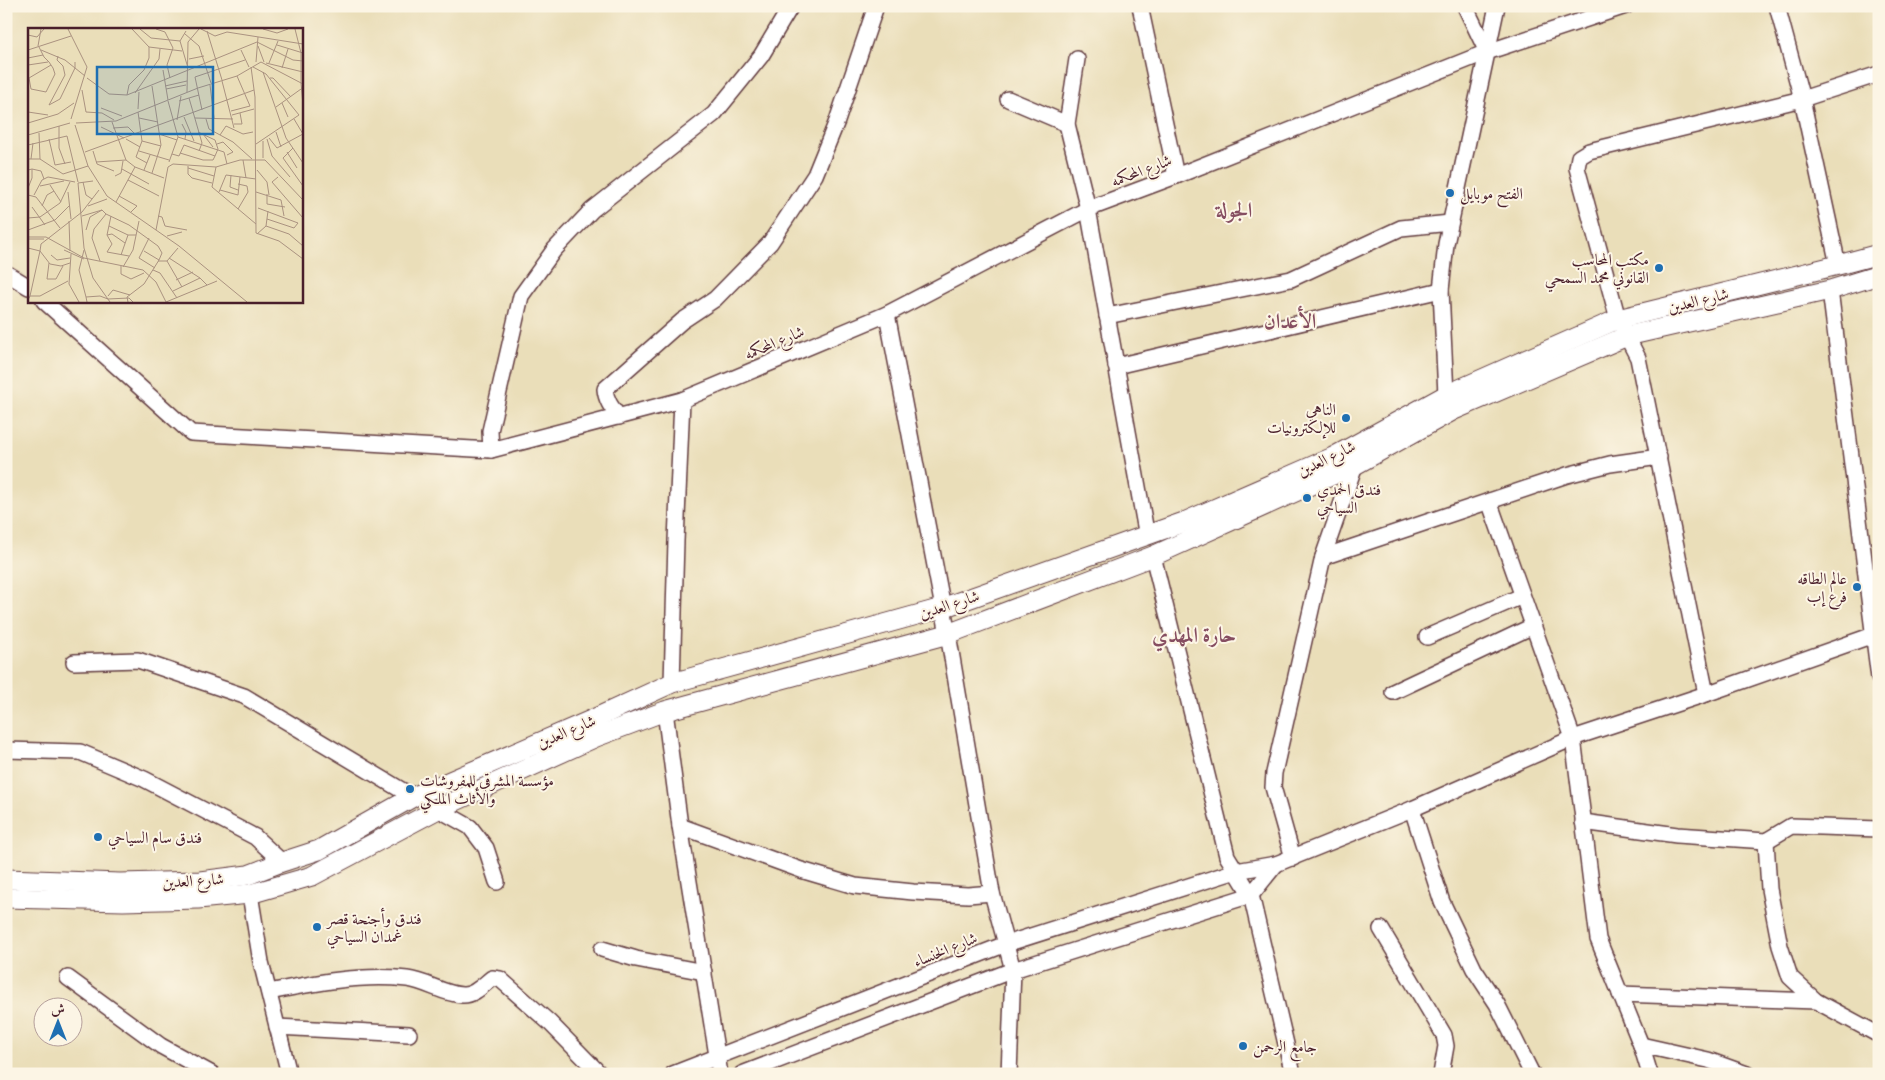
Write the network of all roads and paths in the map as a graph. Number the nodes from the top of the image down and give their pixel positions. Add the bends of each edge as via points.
1 (791, 6) edge
2 (876, 6) edge
3 (1140, 6) edge
4 (1465, 6) edge
5 (1497, 6) edge
6 (1626, 6) edge
7 (1776, 6) edge
8 (1487, 52) junction
9 (1077, 59) dead end
10 (1879, 74) edge
11 (1008, 99) dead end
12 (1802, 99) junction
13 (1067, 124) junction
14 (1176, 176) junction
15 (1088, 209) junction
16 (1450, 223) junction
17 (1879, 254) edge
18 (1838, 266) junction
19 (6, 273) edge
20 (1879, 275) edge
21 (28, 286) edge
22 (1441, 290) junction
23 (1830, 290) junction
24 (45, 302) edge
25 (887, 314) junction
26 (1107, 316) junction
27 (1618, 319) junction
28 (1627, 336) junction
29 (1116, 366) junction
30 (682, 400) junction
31 (1450, 402) junction
32 (619, 417) junction
33 (491, 450) junction
34 (1659, 457) junction
35 (1355, 465) junction
36 (1489, 501) junction
37 (1146, 537) junction
38 (1152, 556) junction
39 (1323, 557) junction
40 (1522, 596) junction
41 (942, 608) junction
42 (1533, 626) junction
43 (948, 634) junction
44 (1876, 634) edge
45 (1427, 637) dead end
46 (74, 662) dead end
47 (1879, 678) edge
48 (672, 683) junction
49 (1393, 692) dead end
50 (1706, 694) junction
51 (665, 711) junction
52 (1573, 738) junction
53 (6, 750) edge
54 (413, 797) junction
55 (438, 809) junction
56 (1412, 809) junction
57 (1583, 822) junction
58 (680, 826) junction
59 (1879, 829) edge
60 (1766, 841) junction
61 (1293, 858) junction
62 (282, 862) junction
63 (1276, 864) junction
64 (1236, 871) junction
65 (6, 879) edge
66 (497, 882) dead end
67 (250, 894) junction
68 (992, 894) junction
69 (1251, 895) junction
70 (6, 898) edge
71 (1381, 929) dead end
72 (1006, 944) junction
73 (602, 949) dead end
74 (1013, 970) junction
75 (704, 972) junction
76 (68, 978) dead end
77 (269, 992) junction
78 (1620, 994) junction
79 (1816, 1001) junction
80 (277, 1027) junction
81 (408, 1034) dead end
82 (1879, 1035) edge
83 (1641, 1045) junction
84 (718, 1057) junction
85 (1710, 1067) edge
86 (212, 1074) edge
87 (288, 1074) edge
88 (600, 1074) edge
89 (673, 1074) edge
90 (720, 1074) edge
91 (742, 1074) edge
92 (1010, 1074) edge
93 (1293, 1074) edge
94 (1441, 1074) edge
95 (1532, 1074) edge
96 (1650, 1074) edge
97 (1748, 1074) edge

1 - 33 street via 761,56 714,114 592,210 554,250 520,296 490,431
2 - 32 street via 838,121 815,175 770,243 748,266 715,299 682,321 604,389
3 - 14 street
4 - 8 street
5 - 8 street
6 - 8 street, شارع المحكمه
7 - 12 street
8 - 14 street, شارع المحكمه
8 - 16 street
9 - 13 street
10 - 12 street
11 - 13 street
12 - 18 street
12 - 27 street via 1589,151 1579,157 1577,168
13 - 15 street
14 - 15 street, شارع المحكمه
15 - 25 street, شارع المحكمه
15 - 26 street
16 - 22 street
16 - 26 street via 1401,228 1291,279
17 - 18 main road, شارع العدين
18 - 27 main road, شارع العدين
19 - 21 street
20 - 23 main road, شارع العدين
22 - 29 street
22 - 31 street
23 - 28 main road, شارع العدين
23 - 44 street
24 - 33 street, شارع المحكمه via 191,432
25 - 30 street, شارع المحكمه
25 - 41 street
26 - 29 street
27 - 28 street
27 - 31 main road, شارع العدين
28 - 31 main road, شارع العدين
28 - 34 street via 1638,358
29 - 37 street
30 - 32 street, شارع المحكمه
30 - 48 street
31 - 35 main road, شارع العدين
31 - 37 main road, شارع العدين via 1333,457
32 - 33 street, شارع المحكمه
34 - 36 street via 1610,464 1567,475
34 - 50 street
35 - 38 main road, شارع العدين
35 - 39 street
36 - 39 street
36 - 40 street
37 - 41 main road, شارع العدين
38 - 43 main road, شارع العدين
38 - 64 street via 1227,856
39 - 61 street via 1274,773 1273,787
40 - 42 street
40 - 45 street
41 - 43 street
41 - 48 main road, شارع العدين
42 - 49 street
42 - 52 street
43 - 51 main road, شارع العدين
43 - 68 street
44 - 47 street
44 - 50 street, شارع الخنساء
46 - 54 street via 138,660 244,696
48 - 54 main road, شارع العدين
50 - 52 street, شارع الخنساء
51 - 55 main road, شارع العدين via 596,737
51 - 58 street
52 - 56 street, شارع الخنساء
52 - 57 street
53 - 62 street via 80,752 144,779 255,837
54 - 62 main road, شارع العدين via 319,850
55 - 66 street via 470,827 486,848
55 - 67 main road, شارع العدين via 312,876
56 - 61 street, شارع الخنساء
56 - 95 street via 1442,902 1474,969 1497,1004
57 - 60 street via 1678,836
57 - 78 street via 1598,939
58 - 68 street via 854,886 913,892
58 - 75 street
59 - 60 street via 1791,826
60 - 79 street via 1769,888 1780,946 1790,977
61 - 63 street, شارع الخنساء
62 - 65 main road, شارع العدين via 248,875 200,881 120,883
63 - 64 street, شارع الخنساء
63 - 69 street
64 - 69 street
64 - 72 street, شارع الخنساء
67 - 70 main road, شارع العدين via 123,901
67 - 77 street
68 - 72 street
69 - 74 street
69 - 93 street
71 - 94 street via 1444,1036 1446,1046
72 - 74 street
72 - 84 street, شارع الخنساء
73 - 75 street
74 - 91 street
74 - 92 street
75 - 84 street
76 - 86 street via 161,1046
77 - 80 street
77 - 88 street via 324,981 376,977 409,979 464,995 478,990 492,978 500,979 550,1023
78 - 79 street
78 - 83 street
79 - 82 street
80 - 81 street
80 - 87 street
83 - 85 street
83 - 96 street
84 - 89 street, شارع الخنساء
84 - 90 street
85 - 97 street

